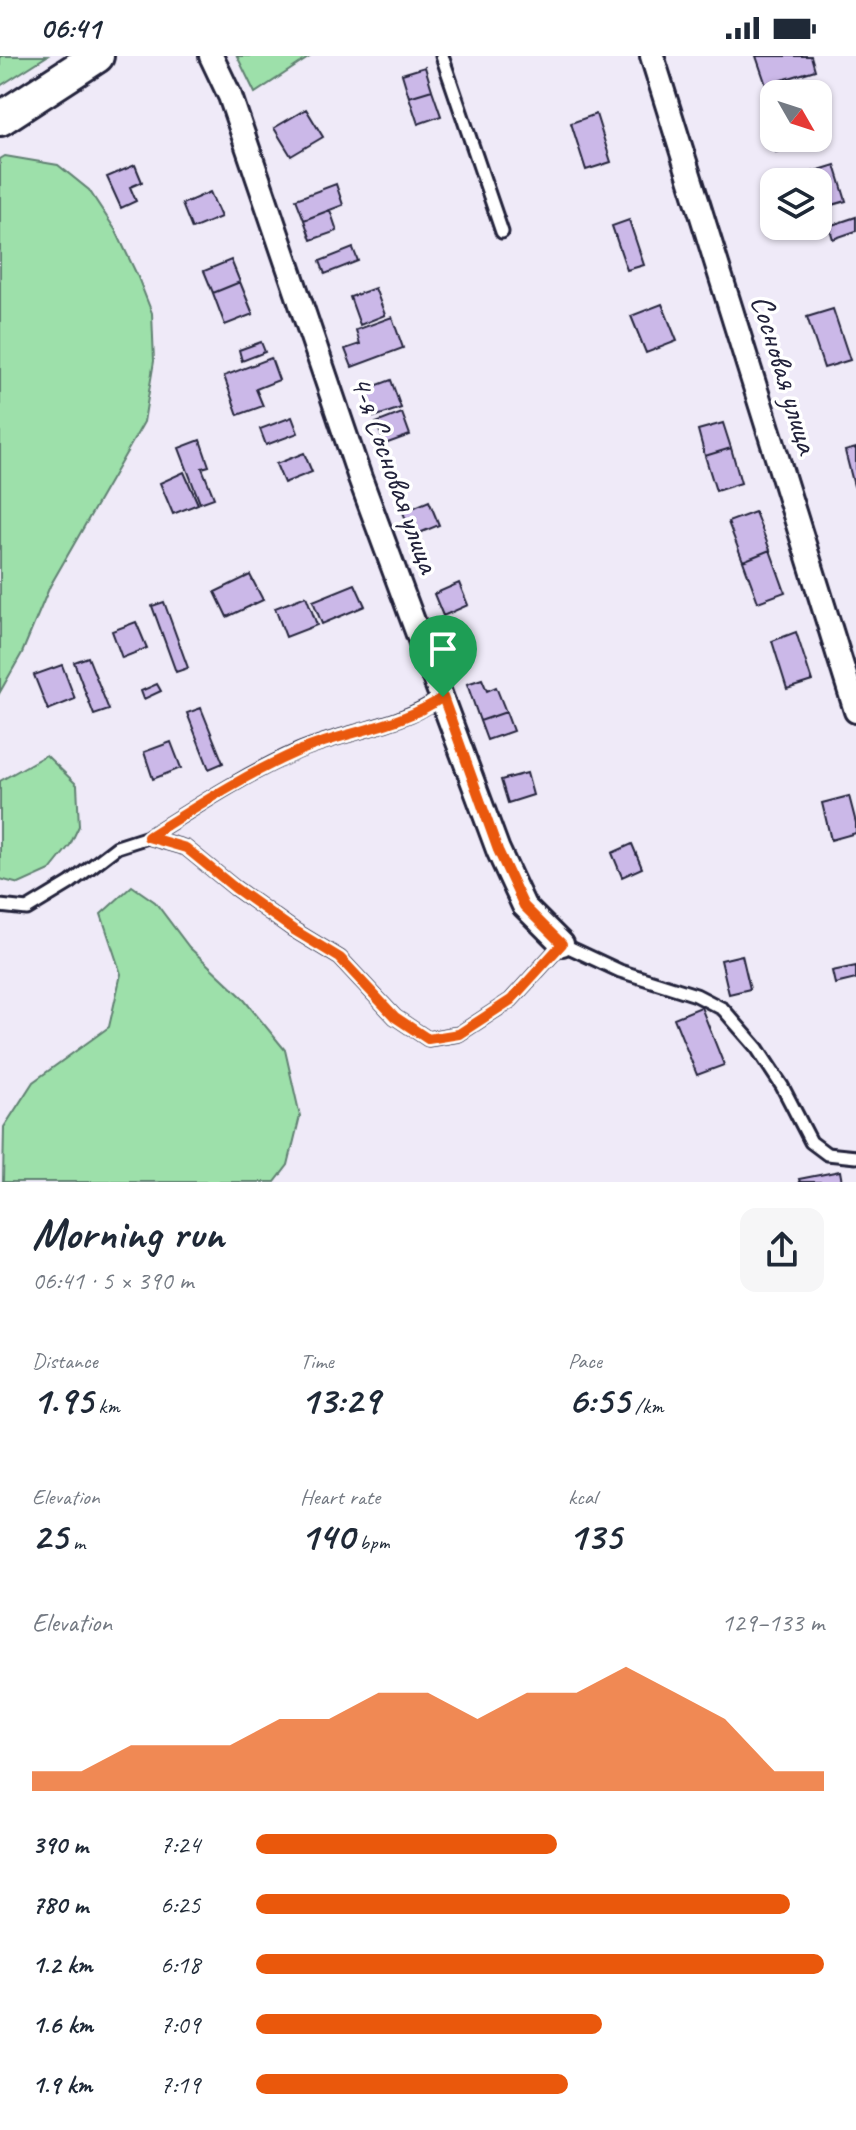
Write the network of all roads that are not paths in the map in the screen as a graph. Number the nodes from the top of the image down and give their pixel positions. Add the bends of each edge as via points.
1 (97, 56) edge
2 (211, 56) edge
3 (442, 56) edge
4 (652, 56) edge
5 (0, 119) edge
6 (502, 232) dead end
7 (443, 697) junction
8 (856, 711) edge
9 (148, 837) junction
10 (0, 906) edge
11 (562, 944) junction
12 (856, 1157) edge

1 - 5 main road
2 - 7 street, 4-я Сосновая улица via 230,96 360,478
3 - 6 lane
4 - 8 street, Сосновая улица
7 - 9 lane via 399,720 300,751
7 - 11 street, 4-я Сосновая улица via 498,850 524,906
9 - 10 lane via 117,847 27,909
9 - 11 lane via 186,848 235,888 340,958 395,1017 428,1039 459,1034 511,1000
11 - 12 lane via 723,1009 757,1048 811,1142 827,1154

